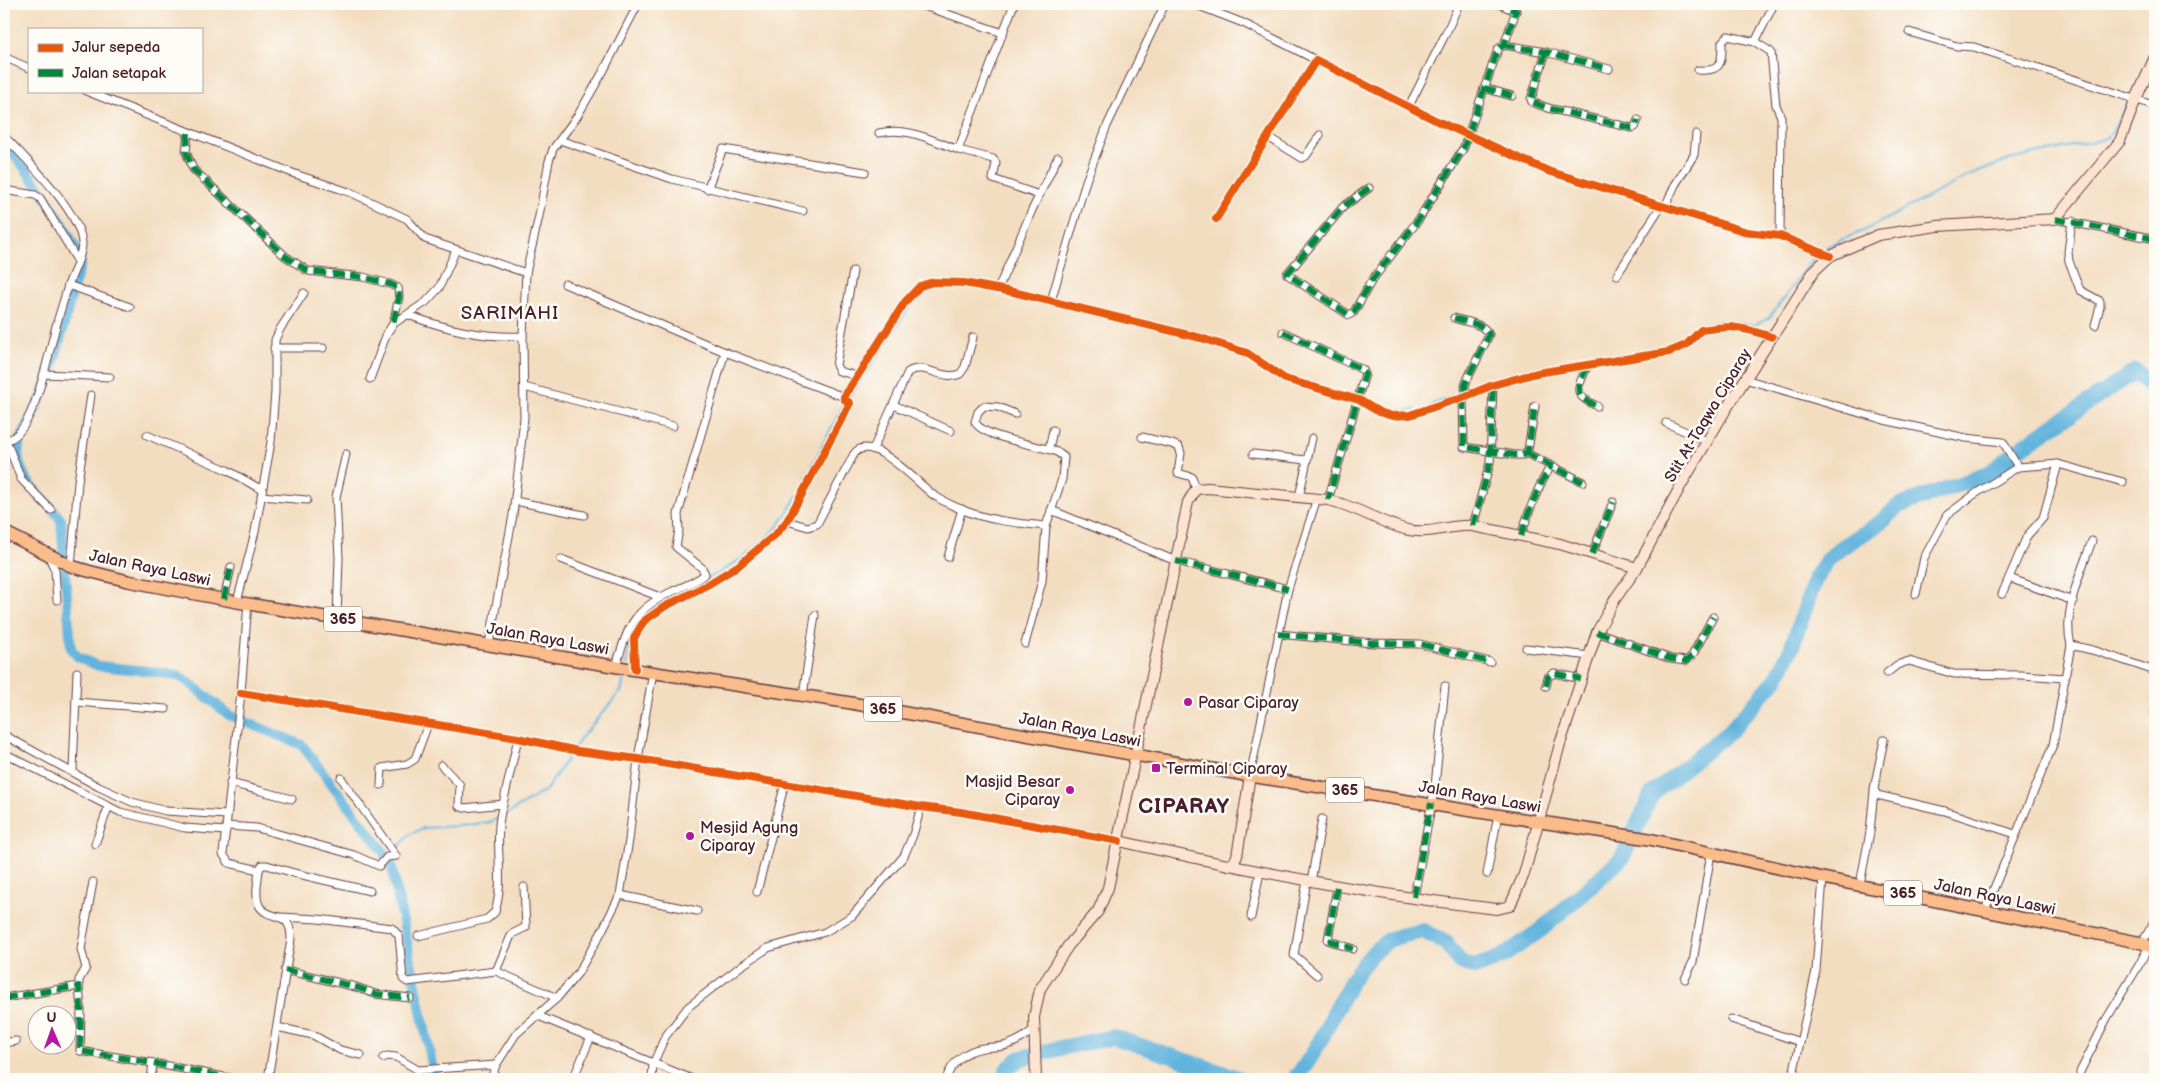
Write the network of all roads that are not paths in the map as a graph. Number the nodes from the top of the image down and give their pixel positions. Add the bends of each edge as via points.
1 (638, 4) edge
2 (918, 4) edge
3 (1014, 4) edge
4 (1165, 4) edge
5 (1194, 4) edge
6 (1459, 4) edge
7 (1499, 4) edge
8 (1774, 4) edge
9 (1910, 32) dead end
10 (1003, 33) junction
11 (1755, 42) junction
12 (1504, 45) junction
13 (1546, 52) junction
14 (4, 57) edge
15 (2155, 57) edge
16 (1316, 60) junction
17 (28, 68) edge
18 (1609, 68) dead end
19 (1698, 70) dead end
20 (1484, 88) junction
21 (88, 92) edge
22 (1512, 96) dead end
23 (2136, 99) junction
24 (1409, 106) junction
25 (2153, 106) dead end
26 (1638, 120) dead end
27 (188, 132) junction
28 (879, 133) dead end
29 (1696, 134) dead end
30 (1320, 135) dead end
31 (1468, 135) junction
32 (4, 136) edge
33 (1268, 136) junction
34 (560, 140) junction
35 (958, 150) junction
36 (1058, 157) dead end
37 (865, 172) dead end
38 (1369, 188) dead end
39 (707, 189) junction
40 (4, 190) edge
41 (1039, 195) junction
42 (1663, 207) junction
43 (803, 211) dead end
44 (1216, 219) dead end
45 (2055, 219) junction
46 (2072, 221) junction
47 (1780, 236) junction
48 (2155, 239) edge
49 (456, 250) junction
50 (1830, 256) junction
51 (79, 257) junction
52 (853, 271) dead end
53 (526, 273) junction
54 (1618, 275) dead end
55 (565, 284) dead end
56 (72, 287) junction
57 (998, 289) junction
58 (304, 294) dead end
59 (1050, 301) junction
60 (130, 307) dead end
61 (408, 315) junction
62 (1454, 318) dead end
63 (393, 324) junction
64 (2095, 325) dead end
65 (1283, 332) dead end
66 (523, 336) junction
67 (973, 337) dead end
68 (1772, 337) junction
69 (274, 348) junction
70 (323, 348) dead end
71 (725, 352) junction
72 (1587, 367) junction
73 (48, 374) junction
74 (857, 376) junction
75 (110, 377) dead end
76 (370, 379) dead end
77 (1745, 379) junction
78 (1493, 385) junction
79 (524, 387) junction
80 (1465, 393) junction
81 (91, 394) dead end
82 (846, 399) junction
83 (1359, 400) junction
84 (894, 405) junction
85 (1535, 406) dead end
86 (1597, 406) dead end
87 (1015, 414) dead end
88 (1666, 423) dead end
89 (673, 426) dead end
90 (1053, 430) dead end
91 (951, 431) dead end
92 (147, 435) dead end
93 (1142, 437) dead end
94 (1312, 438) dead end
95 (5, 440) edge
96 (1707, 441) junction
97 (873, 449) junction
98 (1050, 449) junction
99 (1491, 450) junction
100 (1526, 453) junction
101 (346, 454) dead end
102 (1253, 454) dead end
103 (1306, 460) junction
104 (2058, 464) junction
105 (1551, 466) junction
106 (2017, 466) junction
107 (1582, 482) dead end
108 (2123, 482) dead end
109 (1196, 489) junction
110 (262, 493) junction
111 (1299, 497) junction
112 (1317, 498) junction
113 (307, 500) dead end
114 (1328, 500) junction
115 (515, 501) junction
116 (1613, 502) dead end
117 (962, 509) junction
118 (51, 510) dead end
119 (1051, 510) junction
120 (584, 515) dead end
121 (787, 521) junction
122 (1046, 526) junction
123 (1473, 526) junction
124 (4, 532) edge
125 (1520, 536) junction
126 (2092, 541) dead end
127 (1592, 554) junction
128 (948, 558) dead end
129 (561, 559) dead end
130 (60, 560) junction
131 (1176, 561) junction
132 (231, 567) dead end
133 (1637, 568) junction
134 (2009, 578) junction
135 (704, 581) junction
136 (1288, 589) junction
137 (1916, 594) dead end
138 (2002, 594) dead end
139 (660, 597) junction
140 (224, 599) junction
141 (57, 600) dead end
142 (2073, 601) junction
143 (242, 603) junction
144 (651, 608) junction
145 (815, 615) dead end
146 (1713, 617) dead end
147 (337, 618) junction
148 (1597, 632) junction
149 (1278, 634) junction
150 (489, 644) junction
151 (1025, 644) dead end
152 (2071, 645) junction
153 (1526, 648) dead end
154 (1589, 656) junction
155 (1490, 662) dead end
156 (626, 668) junction
157 (2155, 671) edge
158 (77, 672) dead end
159 (654, 672) junction
160 (1887, 673) dead end
161 (2065, 678) junction
162 (1581, 679) junction
163 (1445, 686) dead end
164 (1546, 686) dead end
165 (241, 693) junction
166 (803, 695) junction
167 (76, 702) junction
168 (166, 709) dead end
169 (428, 724) junction
170 (4, 735) edge
171 (518, 738) junction
172 (1884, 740) dead end
173 (4, 753) edge
174 (1135, 756) junction
175 (638, 759) junction
176 (441, 765) dead end
177 (72, 771) junction
178 (1250, 776) junction
179 (341, 778) dead end
180 (230, 782) junction
181 (785, 782) junction
182 (381, 785) dead end
183 (1874, 790) junction
184 (292, 799) dead end
185 (503, 804) junction
186 (1431, 804) junction
187 (921, 807) junction
188 (108, 808) junction
189 (227, 815) junction
190 (1498, 815) junction
191 (1322, 819) dead end
192 (1539, 822) junction
193 (227, 827) junction
194 (2015, 834) junction
195 (1119, 841) junction
196 (95, 844) dead end
197 (1711, 853) junction
198 (1228, 865) junction
199 (260, 870) junction
200 (1260, 872) junction
201 (1487, 874) dead end
202 (1823, 878) junction
203 (93, 882) dead end
204 (1309, 882) junction
205 (1860, 884) junction
206 (524, 887) dead end
207 (1337, 887) junction
208 (370, 890) dead end
209 (757, 892) dead end
210 (620, 895) junction
211 (1414, 897) junction
212 (1985, 910) junction
213 (697, 911) dead end
214 (280, 916) junction
215 (1251, 917) dead end
216 (2155, 920) edge
217 (418, 936) dead end
218 (2149, 946) edge
219 (1353, 949) dead end
220 (286, 970) junction
221 (496, 971) junction
222 (1317, 974) dead end
223 (1685, 979) dead end
224 (79, 986) junction
225 (4, 998) edge
226 (410, 998) dead end
227 (557, 998) junction
228 (536, 1015) junction
229 (1731, 1019) dead end
230 (277, 1027) junction
231 (1035, 1033) junction
232 (591, 1037) junction
233 (16, 1041) dead end
234 (1800, 1042) junction
235 (4, 1043) edge
236 (361, 1055) dead end
237 (383, 1058) dead end
238 (153, 1063) junction
239 (496, 1064) junction
240 (653, 1064) junction
241 (2080, 1072) dead end
242 (151, 1079) edge
243 (234, 1079) edge
244 (268, 1079) edge
245 (491, 1079) edge
246 (572, 1079) edge
247 (652, 1079) edge
248 (692, 1079) edge
249 (946, 1079) edge
250 (1036, 1079) edge
251 (1792, 1079) edge

1 - 34 street via 604,70
2 - 10 street
3 - 10 street
4 - 59 street via 1107,126 1086,181
5 - 16 street via 1244,23
6 - 24 street
7 - 12 street via 1516,11
8 - 11 street
9 - 23 street via 1957,46 1974,46
10 - 35 street
11 - 19 street via 1732,35 1726,37 1722,42 1718,68
11 - 47 street via 1769,49 1773,56 1776,106 1781,117
12 - 13 street
12 - 20 street via 1498,49
13 - 18 street
13 - 26 street via 1530,99 1532,102 1632,128
14 - 17 street
15 - 23 main road
16 - 24 street
16 - 33 street
20 - 22 street
20 - 31 street
21 - 27 street
23 - 25 street
23 - 45 main road via 2120,141
24 - 31 street
27 - 49 street via 376,204 407,220 425,238
27 - 63 street via 186,152 193,169 285,256 308,271 363,277 398,288
28 - 35 street via 907,131
29 - 42 street via 1694,155
30 - 33 street via 1302,158
31 - 38 street via 1464,147 1419,219 1349,315 1287,274 1343,207
31 - 42 street via 1548,171
32 - 51 street via 69,212 81,236
33 - 44 street
34 - 39 street
34 - 53 street via 549,160
35 - 41 street via 993,159 996,163 993,179
36 - 41 street
37 - 39 street via 725,149
39 - 43 street
40 - 51 street via 40,198
41 - 57 street
42 - 47 street via 1747,232
42 - 54 street
45 - 46 street
45 - 50 main road, Stit At-Taqwa Ciparay via 1937,226 1878,236
46 - 48 street
46 - 64 street via 2068,261 2080,290 2100,301
47 - 50 street
49 - 53 street
49 - 61 street via 440,288
50 - 68 main road, Stit At-Taqwa Ciparay via 1814,271
51 - 56 street
52 - 74 street via 836,364 838,370
53 - 66 street
55 - 71 street
56 - 60 street
56 - 73 street
57 - 59 street
57 - 74 street via 954,282 920,286 905,302
58 - 69 street via 280,329
59 - 83 street via 1201,338 1247,353 1285,379
61 - 63 street
61 - 66 street via 466,333 494,337
62 - 80 street via 1480,326 1489,335
63 - 76 street
65 - 83 street via 1363,370 1365,378
66 - 79 street
67 - 84 street via 962,373 951,376 923,369 911,370
68 - 72 street via 1732,327 1702,330 1686,345 1669,352
68 - 77 main road, Stit At-Taqwa Ciparay
69 - 70 street
69 - 110 street via 274,416
71 - 82 street
71 - 135 street via 678,514 676,547 703,569
72 - 78 street via 1537,373
72 - 86 street via 1578,392 1585,401
73 - 75 street
73 - 95 street via 26,421 15,436
74 - 82 street
77 - 96 main road, Stit At-Taqwa Ciparay
77 - 106 street via 1884,420 1966,438 2002,442
78 - 80 street
78 - 99 street
79 - 89 street
79 - 115 street via 522,446
80 - 83 street via 1410,415 1392,416
80 - 99 street via 1464,447
81 - 130 street via 78,482
82 - 121 street via 849,404
83 - 114 street via 1355,404
84 - 91 street
84 - 97 street
85 - 100 street
87 - 98 street via 998,407 984,406 975,422 978,428 992,434
88 - 96 street
90 - 98 street
92 - 110 street via 226,470
93 - 109 street via 1179,448 1178,473 1192,477
94 - 103 street
95 - 118 street via 21,479
96 - 133 main road, Stit At-Taqwa Ciparay
97 - 117 street via 898,464 935,496
97 - 121 street via 865,447 855,452 817,524 808,527
98 - 119 street via 1062,455 1065,464
99 - 100 street via 1520,455
99 - 123 street
100 - 105 street
101 - 147 street via 336,497
102 - 103 street
103 - 111 street
104 - 106 street
104 - 108 street
104 - 134 street via 2043,518 2026,536
105 - 107 street
105 - 125 street
106 - 137 street via 1947,516 1924,558
109 - 111 main road
109 - 131 main road via 1188,502
110 - 113 street
110 - 143 street
111 - 112 main road
112 - 114 main road
112 - 136 street
114 - 123 main road via 1406,529 1426,531
115 - 120 street
115 - 150 street
116 - 127 street
117 - 122 street via 1001,522
117 - 128 street
119 - 122 street
119 - 131 street
121 - 135 street via 758,551
122 - 151 street via 1042,582
123 - 125 main road
124 - 130 main road, Jalan Raya Laswi / 365
125 - 127 main road
126 - 142 street
127 - 133 main road
129 - 139 street
130 - 140 main road, Jalan Raya Laswi / 365 via 128,581
130 - 141 street via 49,561 54,563
131 - 136 street
131 - 174 main road
132 - 140 street
133 - 148 main road, Stit At-Taqwa Ciparay
134 - 138 street
134 - 142 street
135 - 139 street
135 - 144 street
136 - 149 street
139 - 144 street
140 - 143 main road, Jalan Raya Laswi / 365
142 - 152 street via 2068,628
143 - 147 main road, Jalan Raya Laswi / 365
143 - 165 street
144 - 156 street via 635,635
144 - 156 street via 638,613 632,624
145 - 166 street
146 - 148 street via 1686,661 1671,659
147 - 150 main road, Jalan Raya Laswi / 365
148 - 154 main road, Stit At-Taqwa Ciparay
149 - 155 street via 1420,644
149 - 178 street
150 - 156 main road, Jalan Raya Laswi / 365
152 - 157 street
152 - 161 street
153 - 154 street
154 - 162 main road, Stit At-Taqwa Ciparay
156 - 159 main road, Jalan Raya Laswi / 365
158 - 167 street
159 - 166 main road, Jalan Raya Laswi / 365
159 - 175 street
160 - 161 street via 1909,661 1954,674
161 - 194 street via 2053,745 2034,796
162 - 164 street via 1554,673 1548,677
162 - 192 main road, Stit At-Taqwa Ciparay
163 - 186 street
165 - 169 street
165 - 180 street
166 - 174 main road, Jalan Raya Laswi / 365
167 - 168 street
167 - 177 street
169 - 171 street
169 - 182 street via 415,759 407,764 382,768
170 - 177 street
171 - 175 street via 578,752
171 - 185 street
172 - 183 street
173 - 188 street
174 - 178 main road, Jalan Raya Laswi / 365
174 - 195 main road
175 - 181 street
175 - 210 street
176 - 185 street via 460,785 458,806
177 - 189 street via 118,796 152,808
178 - 186 main road, Jalan Raya Laswi / 365
178 - 198 main road via 1237,856
179 - 193 street via 396,856 391,856 379,866 368,859 257,828
180 - 184 street
180 - 189 street
181 - 187 street
181 - 209 street
183 - 194 street via 1879,796 1945,811
183 - 205 street
185 - 217 street via 498,824 500,882 495,912 487,919
186 - 190 main road, Jalan Raya Laswi / 365
186 - 211 street
187 - 195 street
187 - 240 street via 904,856 852,916 825,932 768,948 741,966 688,1007 665,1037
188 - 193 street via 186,828
188 - 196 street
189 - 193 street
190 - 192 main road, Jalan Raya Laswi / 365
190 - 201 street
191 - 204 street
192 - 197 main road, Jalan Raya Laswi / 365 via 1649,839
192 - 211 main road, Stit At-Taqwa Ciparay via 1524,874 1510,906 1497,910
193 - 199 street via 223,850 226,860 234,865
194 - 212 street
195 - 198 main road
195 - 231 main road via 1104,899 1040,989 1036,1001
197 - 202 main road, Jalan Raya Laswi / 365
197 - 223 street via 1693,962
198 - 200 main road
199 - 208 street via 267,864
199 - 214 street via 257,884 260,905 267,912
200 - 204 main road
200 - 215 street
202 - 205 main road, Jalan Raya Laswi / 365
202 - 234 street via 1816,971
203 - 224 street via 81,949 86,968
204 - 207 main road
204 - 222 street via 1294,955
205 - 212 main road, Jalan Raya Laswi / 365
206 - 221 street via 526,927 512,934
207 - 211 main road
207 - 219 street via 1328,940
210 - 213 street
210 - 227 street via 578,973
212 - 218 main road, Jalan Raya Laswi / 365
214 - 220 street via 288,924 291,934
214 - 221 street via 392,928 399,936 403,979 407,982
216 - 218 street
218 - 241 street
220 - 226 street via 375,994
220 - 230 street
221 - 227 street
224 - 225 street
224 - 238 street via 82,1010 80,1051
227 - 228 street
228 - 232 street
228 - 239 street via 516,1034
229 - 234 street
230 - 236 street via 313,1035 340,1050
230 - 244 street
231 - 249 street via 1005,1046 970,1051 952,1066
231 - 250 main road
232 - 240 street
232 - 246 street
233 - 235 street
234 - 251 street
237 - 239 street via 396,1057 418,1070
238 - 242 street
238 - 243 street
239 - 245 street
240 - 247 street
240 - 248 street

